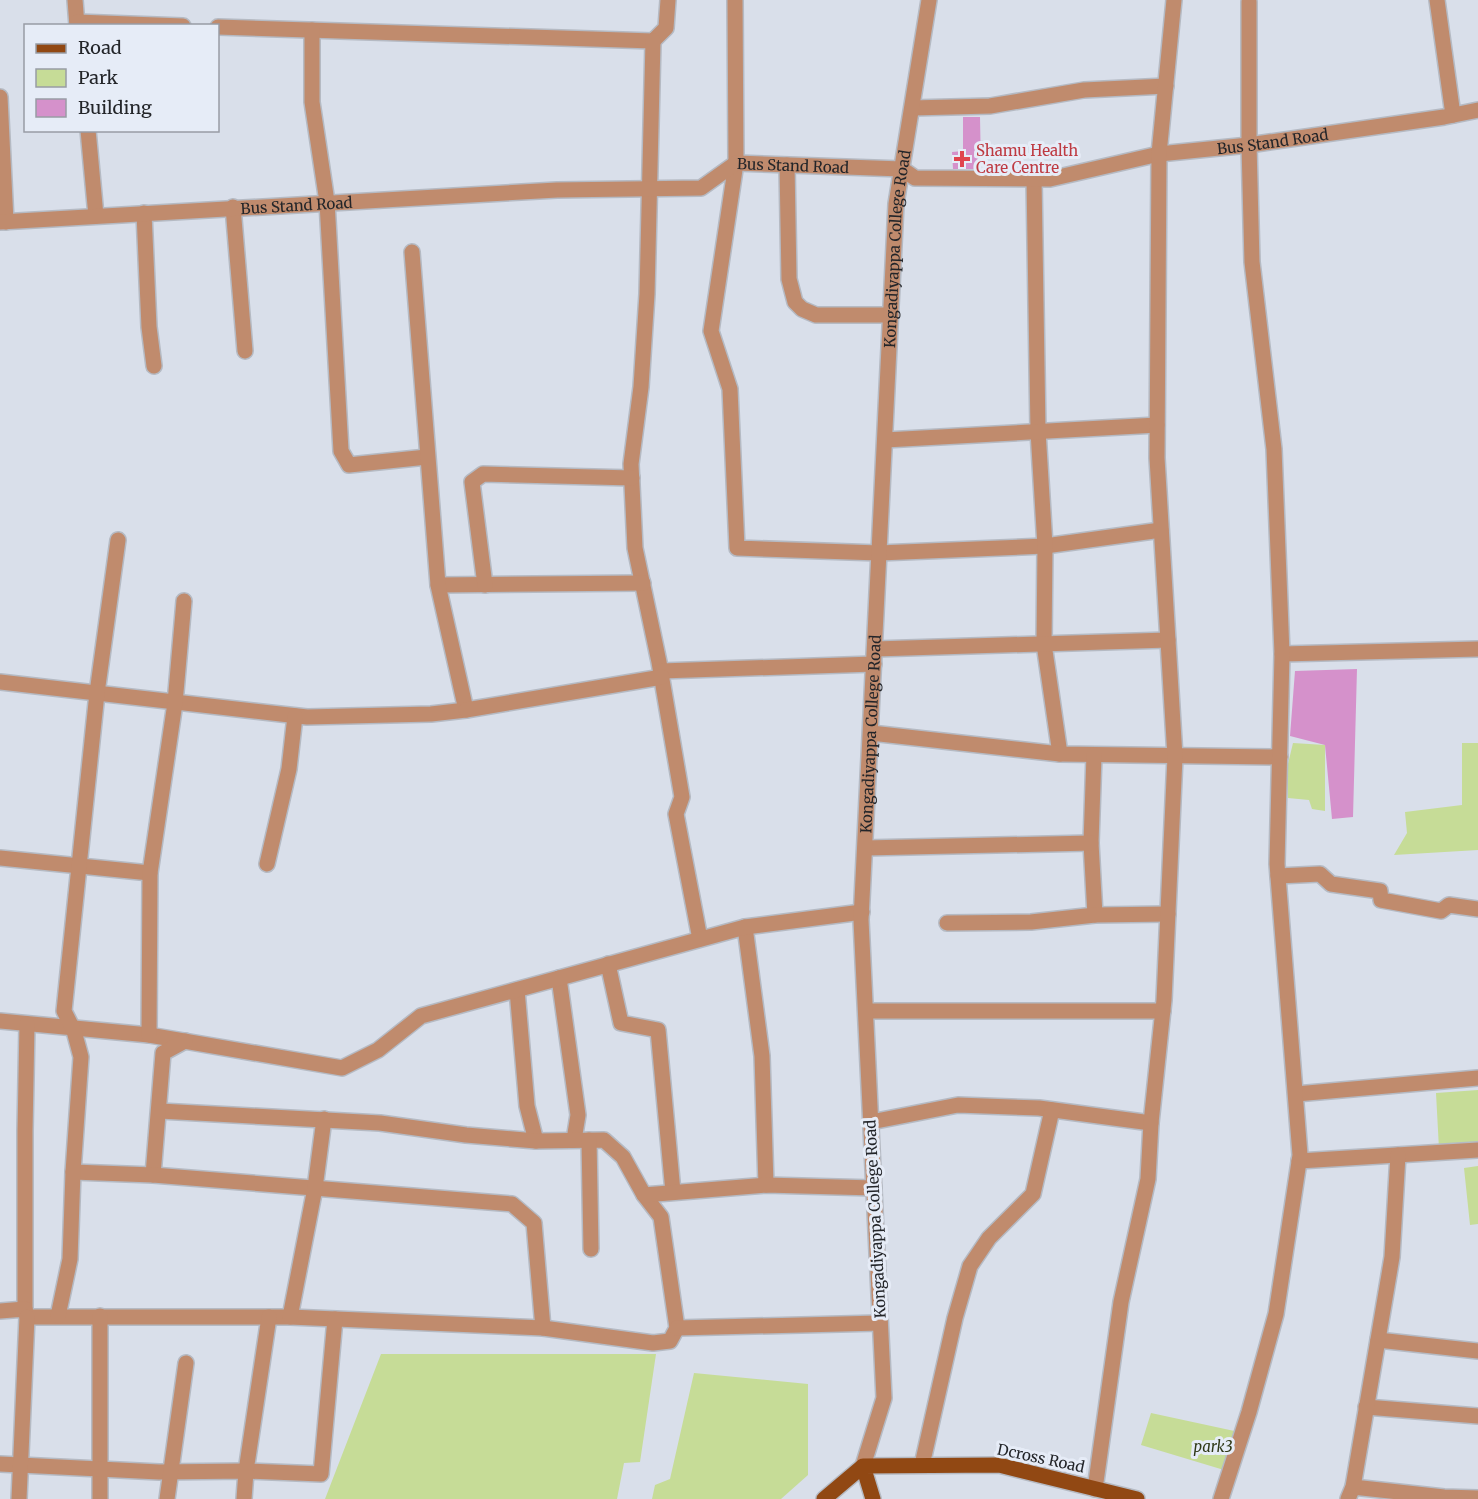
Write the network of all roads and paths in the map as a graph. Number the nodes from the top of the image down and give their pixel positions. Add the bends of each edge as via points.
1 (75, 0) edge
2 (668, 0) edge
3 (735, 0) edge
4 (929, 0) edge
5 (1174, 0) edge
6 (1437, 0) edge
7 (1249, 2) dead end
8 (77, 24) edge
9 (219, 27) edge
10 (312, 30) junction
11 (653, 41) junction
12 (1166, 86) junction
13 (0, 97) edge
14 (912, 108) junction
15 (1478, 110) edge
16 (1453, 115) junction
17 (88, 132) edge
18 (1249, 145) junction
19 (1159, 154) junction
20 (736, 163) junction
21 (787, 165) junction
22 (902, 169) junction
23 (1034, 178) junction
24 (650, 188) junction
25 (327, 202) junction
26 (233, 207) junction
27 (144, 213) junction
28 (96, 216) junction
29 (3, 222) edge
30 (412, 252) dead end
31 (891, 315) junction
32 (245, 351) dead end
33 (154, 366) dead end
34 (1157, 425) junction
35 (1038, 431) junction
36 (885, 440) junction
37 (427, 458) junction
38 (632, 478) junction
39 (1161, 530) junction
40 (118, 540) dead end
41 (1045, 546) junction
42 (879, 553) junction
43 (643, 583) junction
44 (438, 585) junction
45 (485, 585) junction
46 (184, 601) dead end
47 (1168, 640) junction
48 (1044, 644) junction
49 (1478, 649) edge
50 (1282, 654) junction
51 (874, 657) junction
52 (661, 674) junction
53 (0, 682) edge
54 (97, 693) junction
55 (175, 702) junction
56 (466, 710) junction
57 (294, 716) junction
58 (871, 733) junction
59 (1060, 754) junction
60 (1094, 755) junction
61 (1175, 757) junction
62 (1280, 757) junction
63 (1091, 843) junction
64 (865, 848) junction
65 (0, 858) edge
66 (267, 864) dead end
67 (80, 865) junction
68 (150, 873) junction
69 (1278, 876) junction
70 (1478, 909) edge
71 (862, 912) junction
72 (1168, 914) junction
73 (1095, 915) junction
74 (947, 924) dead end
75 (745, 927) junction
76 (700, 939) junction
77 (608, 964) junction
78 (559, 978) junction
79 (517, 990) junction
80 (866, 1011) junction
81 (1163, 1011) junction
82 (0, 1021) edge
83 (27, 1024) junction
84 (72, 1027) junction
85 (149, 1035) junction
86 (185, 1041) junction
87 (1478, 1078) edge
88 (1296, 1094) junction
89 (1052, 1110) junction
90 (160, 1111) junction
91 (324, 1119) junction
92 (871, 1122) junction
93 (1151, 1123) junction
94 (581, 1140) junction
95 (536, 1141) junction
96 (1478, 1150) edge
97 (1398, 1155) junction
98 (1299, 1161) junction
99 (73, 1172) junction
100 (153, 1174) junction
101 (766, 1185) junction
102 (315, 1188) junction
103 (874, 1188) junction
104 (673, 1192) junction
105 (644, 1195) junction
106 (591, 1249) dead end
107 (0, 1311) edge
108 (26, 1313) junction
109 (58, 1316) junction
110 (99, 1316) junction
111 (269, 1317) junction
112 (290, 1317) junction
113 (334, 1319) junction
114 (880, 1323) junction
115 (543, 1328) junction
116 (677, 1328) junction
117 (1378, 1340) junction
118 (1478, 1351) edge
119 (186, 1363) dead end
120 (1366, 1407) junction
121 (1478, 1416) edge
122 (0, 1464) edge
123 (20, 1465) junction
124 (863, 1466) junction
125 (922, 1466) junction
126 (100, 1469) junction
127 (246, 1471) junction
128 (171, 1472) junction
129 (1095, 1489) junction
130 (1350, 1493) edge
131 (1478, 1498) edge
132 (19, 1499) edge
133 (100, 1499) edge
134 (167, 1499) edge
135 (244, 1499) edge
136 (824, 1499) edge
137 (873, 1499) edge
138 (1137, 1499) edge
139 (1221, 1499) edge

1 - 8 street
2 - 11 street via 666,28
3 - 20 street
4 - 14 street, Kongadiyappa College Road
5 - 12 street
6 - 16 street
7 - 18 street
9 - 10 street
10 - 11 street
10 - 25 street via 312,102
11 - 24 street
12 - 14 street via 1084,90 990,106
12 - 19 street
13 - 29 street
14 - 22 street, Kongadiyappa College Road
15 - 16 street, Bus Stand Road
16 - 18 street, Bus Stand Road
17 - 28 street
18 - 19 street, Bus Stand Road
18 - 50 street via 1252,262 1274,448
19 - 23 street, Bus Stand Road via 1050,179
19 - 34 street
20 - 21 street, Bus Stand Road
20 - 24 street, Bus Stand Road via 701,188
20 - 42 street via 711,331 730,389 737,548
21 - 22 street, Bus Stand Road
21 - 31 street via 789,279 795,302 816,315
22 - 23 street, Bus Stand Road via 915,178
22 - 31 street, Kongadiyappa College Road via 896,204
23 - 35 street
24 - 25 street, Bus Stand Road
24 - 38 street via 647,294
25 - 26 street, Bus Stand Road
25 - 37 street via 340,451 349,465
26 - 27 street, Bus Stand Road
26 - 32 street
27 - 28 street, Bus Stand Road
27 - 33 street via 148,327
28 - 29 street, Bus Stand Road
30 - 37 street
31 - 36 street, Kongadiyappa College Road
34 - 35 street
34 - 39 street
35 - 36 street
35 - 41 street
36 - 42 street, Kongadiyappa College Road
37 - 44 street
38 - 43 street via 635,548
38 - 45 street via 483,474 472,482
39 - 41 street
39 - 47 street
40 - 54 street
41 - 42 street
41 - 48 street
42 - 51 street, Kongadiyappa College Road
43 - 45 street
43 - 52 street
44 - 45 street
44 - 56 street
46 - 55 street
47 - 48 street
47 - 61 street
48 - 51 street
48 - 59 street
49 - 50 street
50 - 62 street
51 - 52 street
51 - 58 street, Kongadiyappa College Road
52 - 56 street
52 - 76 street via 682,797 676,814
53 - 54 street
54 - 55 street
54 - 67 street
55 - 57 street
55 - 68 street
56 - 57 street
57 - 66 street via 289,769
58 - 59 street
58 - 64 street, Kongadiyappa College Road
59 - 60 street
60 - 61 street
60 - 63 street
61 - 62 street
61 - 72 street
62 - 69 street
63 - 64 street
63 - 73 street
64 - 71 street, Kongadiyappa College Road
65 - 67 street
67 - 68 street
67 - 84 street via 64,1011
68 - 85 street
69 - 70 street via 1320,874 1331,884 1380,891 1381,900 1441,911 1449,905
69 - 88 street
71 - 75 street
71 - 80 street, Kongadiyappa College Road
72 - 73 street
72 - 81 street
73 - 74 street via 1031,922
75 - 76 street
75 - 101 street via 762,1056
76 - 77 street
77 - 78 street
77 - 104 street via 621,1023 658,1030
78 - 79 street
78 - 94 street
79 - 86 street via 421,1016 378,1050 342,1068
79 - 95 street via 527,1106
80 - 81 street
80 - 92 street, Kongadiyappa College Road
81 - 93 street
82 - 83 street
83 - 84 street
83 - 108 street
84 - 85 street
84 - 99 street via 81,1057
85 - 86 street
86 - 90 street via 163,1053
87 - 88 street
88 - 98 street
89 - 92 street via 958,1105
89 - 93 street
89 - 125 street via 1033,1194 989,1238 970,1266
90 - 91 street
90 - 100 street
91 - 95 street
91 - 102 street
92 - 103 street, Kongadiyappa College Road
93 - 129 street via 1148,1179 1121,1302
94 - 95 street
94 - 105 street via 604,1140 623,1157
94 - 106 street
96 - 97 street
97 - 98 street
97 - 117 street via 1392,1257
98 - 139 street via 1275,1314
99 - 100 street
99 - 109 street via 70,1259
100 - 102 street
101 - 103 street
101 - 104 street
102 - 112 street
102 - 115 street via 512,1204 534,1223
103 - 114 street, Kongadiyappa College Road
104 - 105 street
105 - 116 street via 661,1217
107 - 108 street
108 - 109 street
108 - 123 street
109 - 110 street
110 - 111 street
110 - 126 street
111 - 112 street
111 - 127 street
112 - 113 street
113 - 115 street
113 - 127 street via 321,1474
114 - 116 street
114 - 124 street, Kongadiyappa College Road via 884,1398
115 - 116 street via 653,1343 670,1341
117 - 118 street
117 - 120 street
119 - 128 street
120 - 121 street
120 - 130 street
122 - 123 street
123 - 126 street
123 - 132 street
124 - 125 main road, Dcross Road
124 - 136 main road
124 - 137 main road
125 - 129 main road, Dcross Road via 999,1465
126 - 128 street
126 - 133 street
127 - 128 street
127 - 135 street
128 - 134 street
129 - 138 main road, Dcross Road
130 - 131 street

